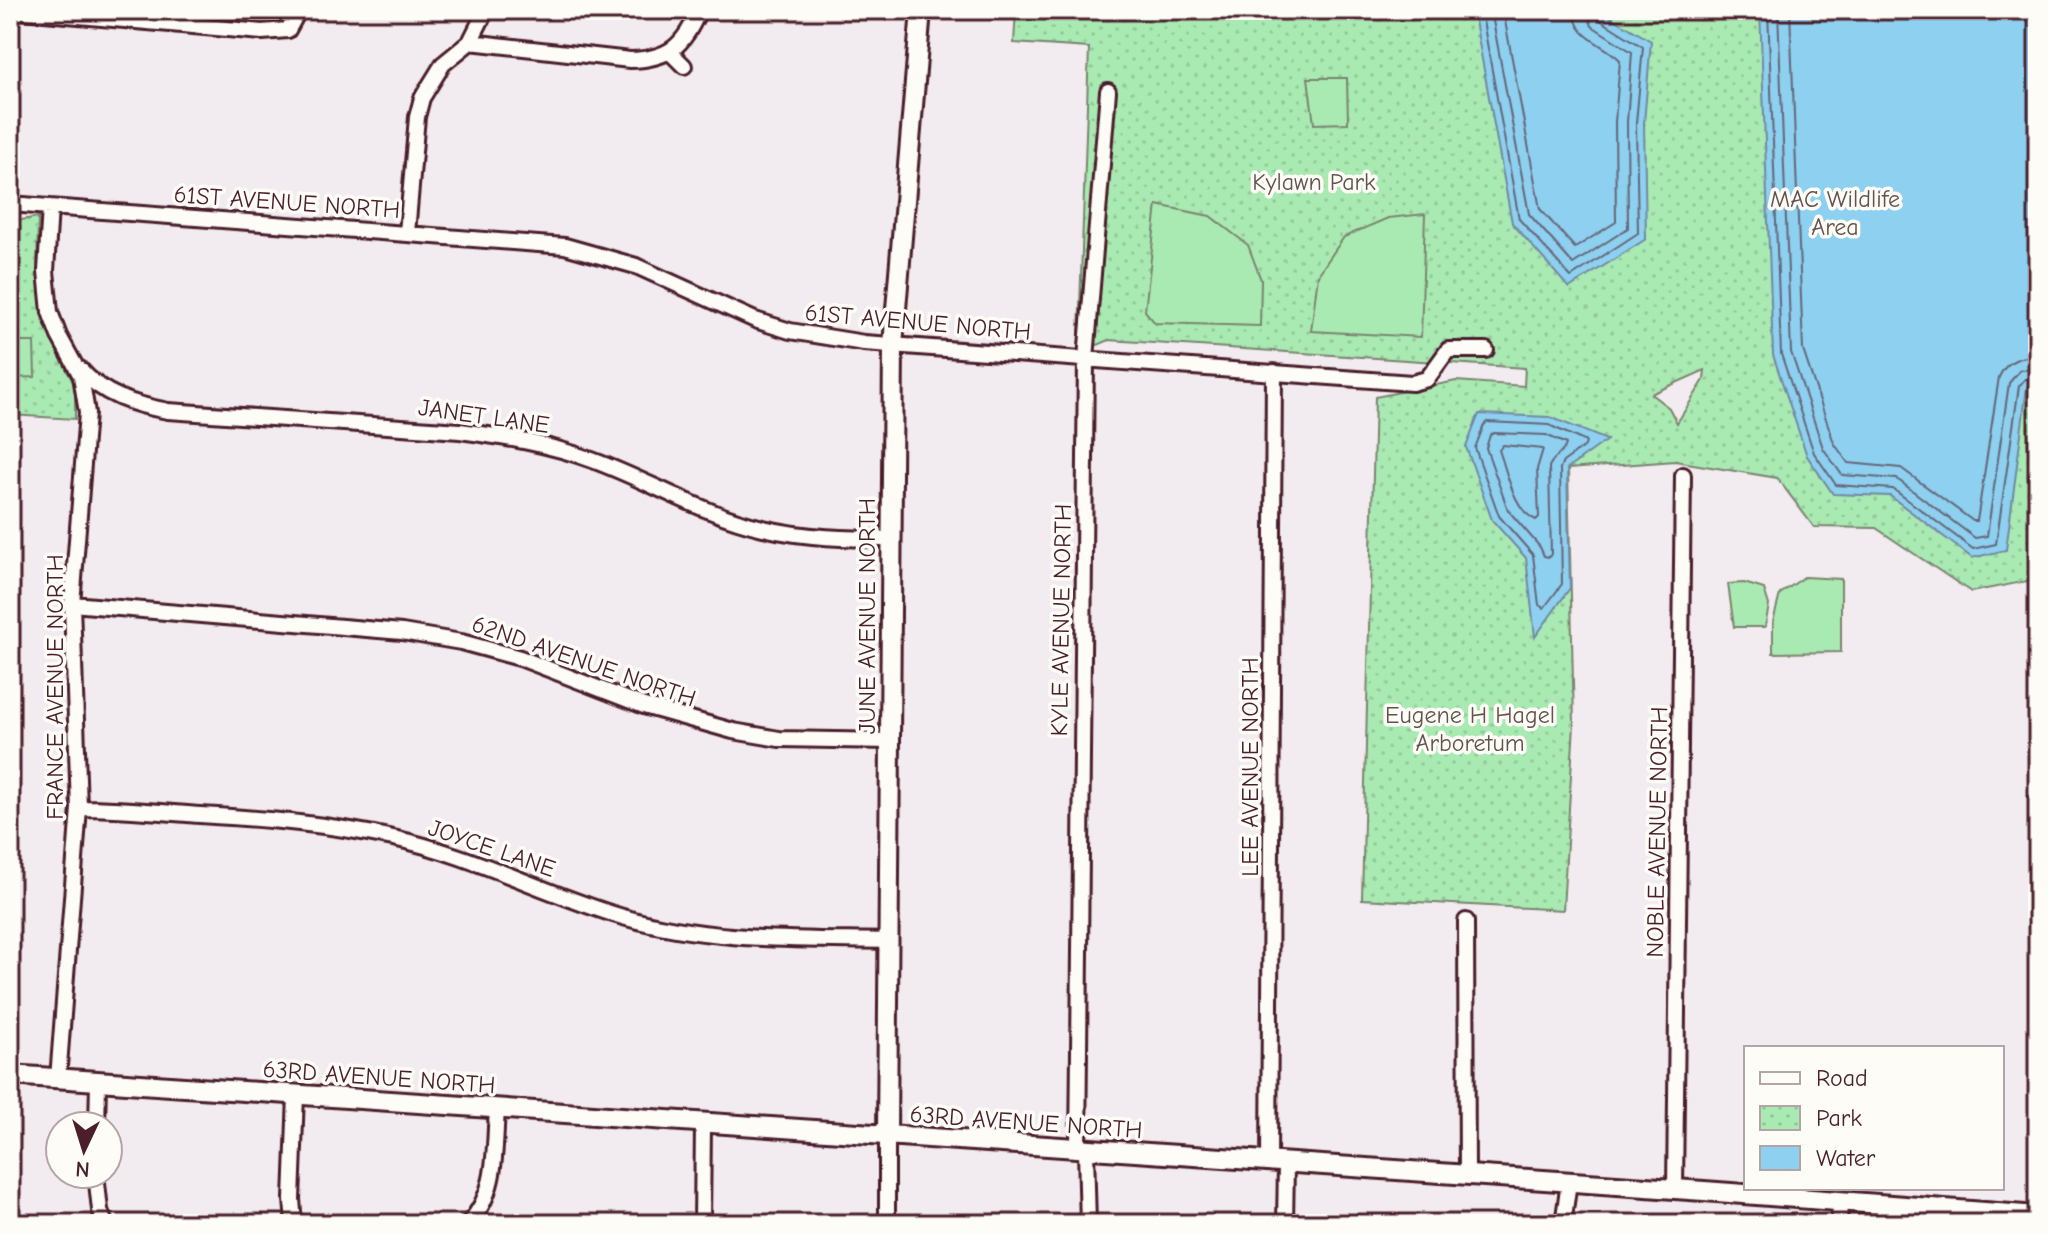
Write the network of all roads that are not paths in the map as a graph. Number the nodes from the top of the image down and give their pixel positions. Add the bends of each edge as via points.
1 (10, 10) edge
2 (299, 10) edge
3 (486, 10) edge
4 (699, 10) edge
5 (921, 10) edge
6 (105, 14) edge
7 (470, 42) junction
8 (670, 52) junction
9 (684, 66) dead end
10 (1108, 91) dead end
11 (10, 204) edge
12 (50, 207) junction
13 (407, 233) junction
14 (893, 345) junction
15 (1486, 350) dead end
16 (72, 359) junction
17 (1086, 359) junction
18 (1274, 372) junction
19 (1683, 475) dead end
20 (892, 539) junction
21 (72, 604) junction
22 (891, 741) junction
23 (79, 808) junction
24 (1466, 921) dead end
25 (889, 941) junction
26 (10, 1075) edge
27 (58, 1079) junction
28 (98, 1083) junction
29 (296, 1095) junction
30 (497, 1109) junction
31 (97, 1110) edge
32 (703, 1124) junction
33 (887, 1137) junction
34 (1082, 1150) junction
35 (1278, 1163) junction
36 (1467, 1176) junction
37 (1569, 1182) junction
38 (1675, 1189) junction
39 (98, 1190) edge
40 (1840, 1203) junction
41 (2038, 1216) edge
42 (105, 1224) edge
43 (294, 1224) edge
44 (468, 1224) edge
45 (702, 1224) edge
46 (887, 1224) edge
47 (1088, 1224) edge
48 (1285, 1224) edge
49 (1563, 1224) edge
50 (1839, 1224) edge

1 - 6 street
2 - 6 street via 288,30 262,32
3 - 7 street
4 - 8 street via 684,40
5 - 14 street, JUNE AVENUE NORTH
7 - 8 street via 630,60 651,60
7 - 13 street via 443,64 422,98
8 - 9 street
10 - 17 street, KYLE AVENUE NORTH
11 - 12 street, 61ST AVENUE NORTH
12 - 13 street, 61ST AVENUE NORTH
12 - 16 street, FRANCE AVENUE NORTH via 46,288 54,324
13 - 14 street, 61ST AVENUE NORTH via 577,248 636,266 790,331
14 - 17 street, 61ST AVENUE NORTH
14 - 20 street, JUNE AVENUE NORTH
15 - 18 street, 61ST AVENUE NORTH via 1448,350 1427,379 1412,383
16 - 20 street, JANET LANE via 98,386 144,406 505,437 592,460 715,514 763,528
16 - 21 street, FRANCE AVENUE NORTH via 81,376 87,413
17 - 18 street, 61ST AVENUE NORTH
17 - 34 street, KYLE AVENUE NORTH
18 - 35 street, LEE AVENUE NORTH
19 - 38 street, NOBLE AVENUE NORTH
20 - 22 street, JUNE AVENUE NORTH
21 - 22 street, 62ND AVENUE NORTH via 402,632 520,658 644,706 733,731 779,739
21 - 23 street, FRANCE AVENUE NORTH
22 - 25 street, JUNE AVENUE NORTH
23 - 25 street, JOYCE LANE via 331,826 457,856 623,917 674,929 778,939
23 - 27 street, FRANCE AVENUE NORTH
24 - 36 street
25 - 33 street, JUNE AVENUE NORTH
26 - 27 street, 63RD AVENUE NORTH
27 - 28 street, 63RD AVENUE NORTH
28 - 29 street, 63RD AVENUE NORTH
28 - 31 street
29 - 30 street, 63RD AVENUE NORTH
29 - 43 street
30 - 32 street, 63RD AVENUE NORTH
30 - 44 street via 491,1186
32 - 33 street, 63RD AVENUE NORTH
32 - 45 street
33 - 34 street, 63RD AVENUE NORTH
33 - 46 street, JUNE AVENUE NORTH
34 - 35 street, 63RD AVENUE NORTH
34 - 47 street, KYLE AVENUE NORTH
35 - 36 street, 63RD AVENUE NORTH
35 - 48 street, LEE AVENUE NORTH
36 - 37 street, 63RD AVENUE NORTH
37 - 38 street, 63RD AVENUE NORTH
37 - 49 street
38 - 40 street, 63RD AVENUE NORTH
39 - 42 street
40 - 41 street, 63RD AVENUE NORTH
40 - 50 street

